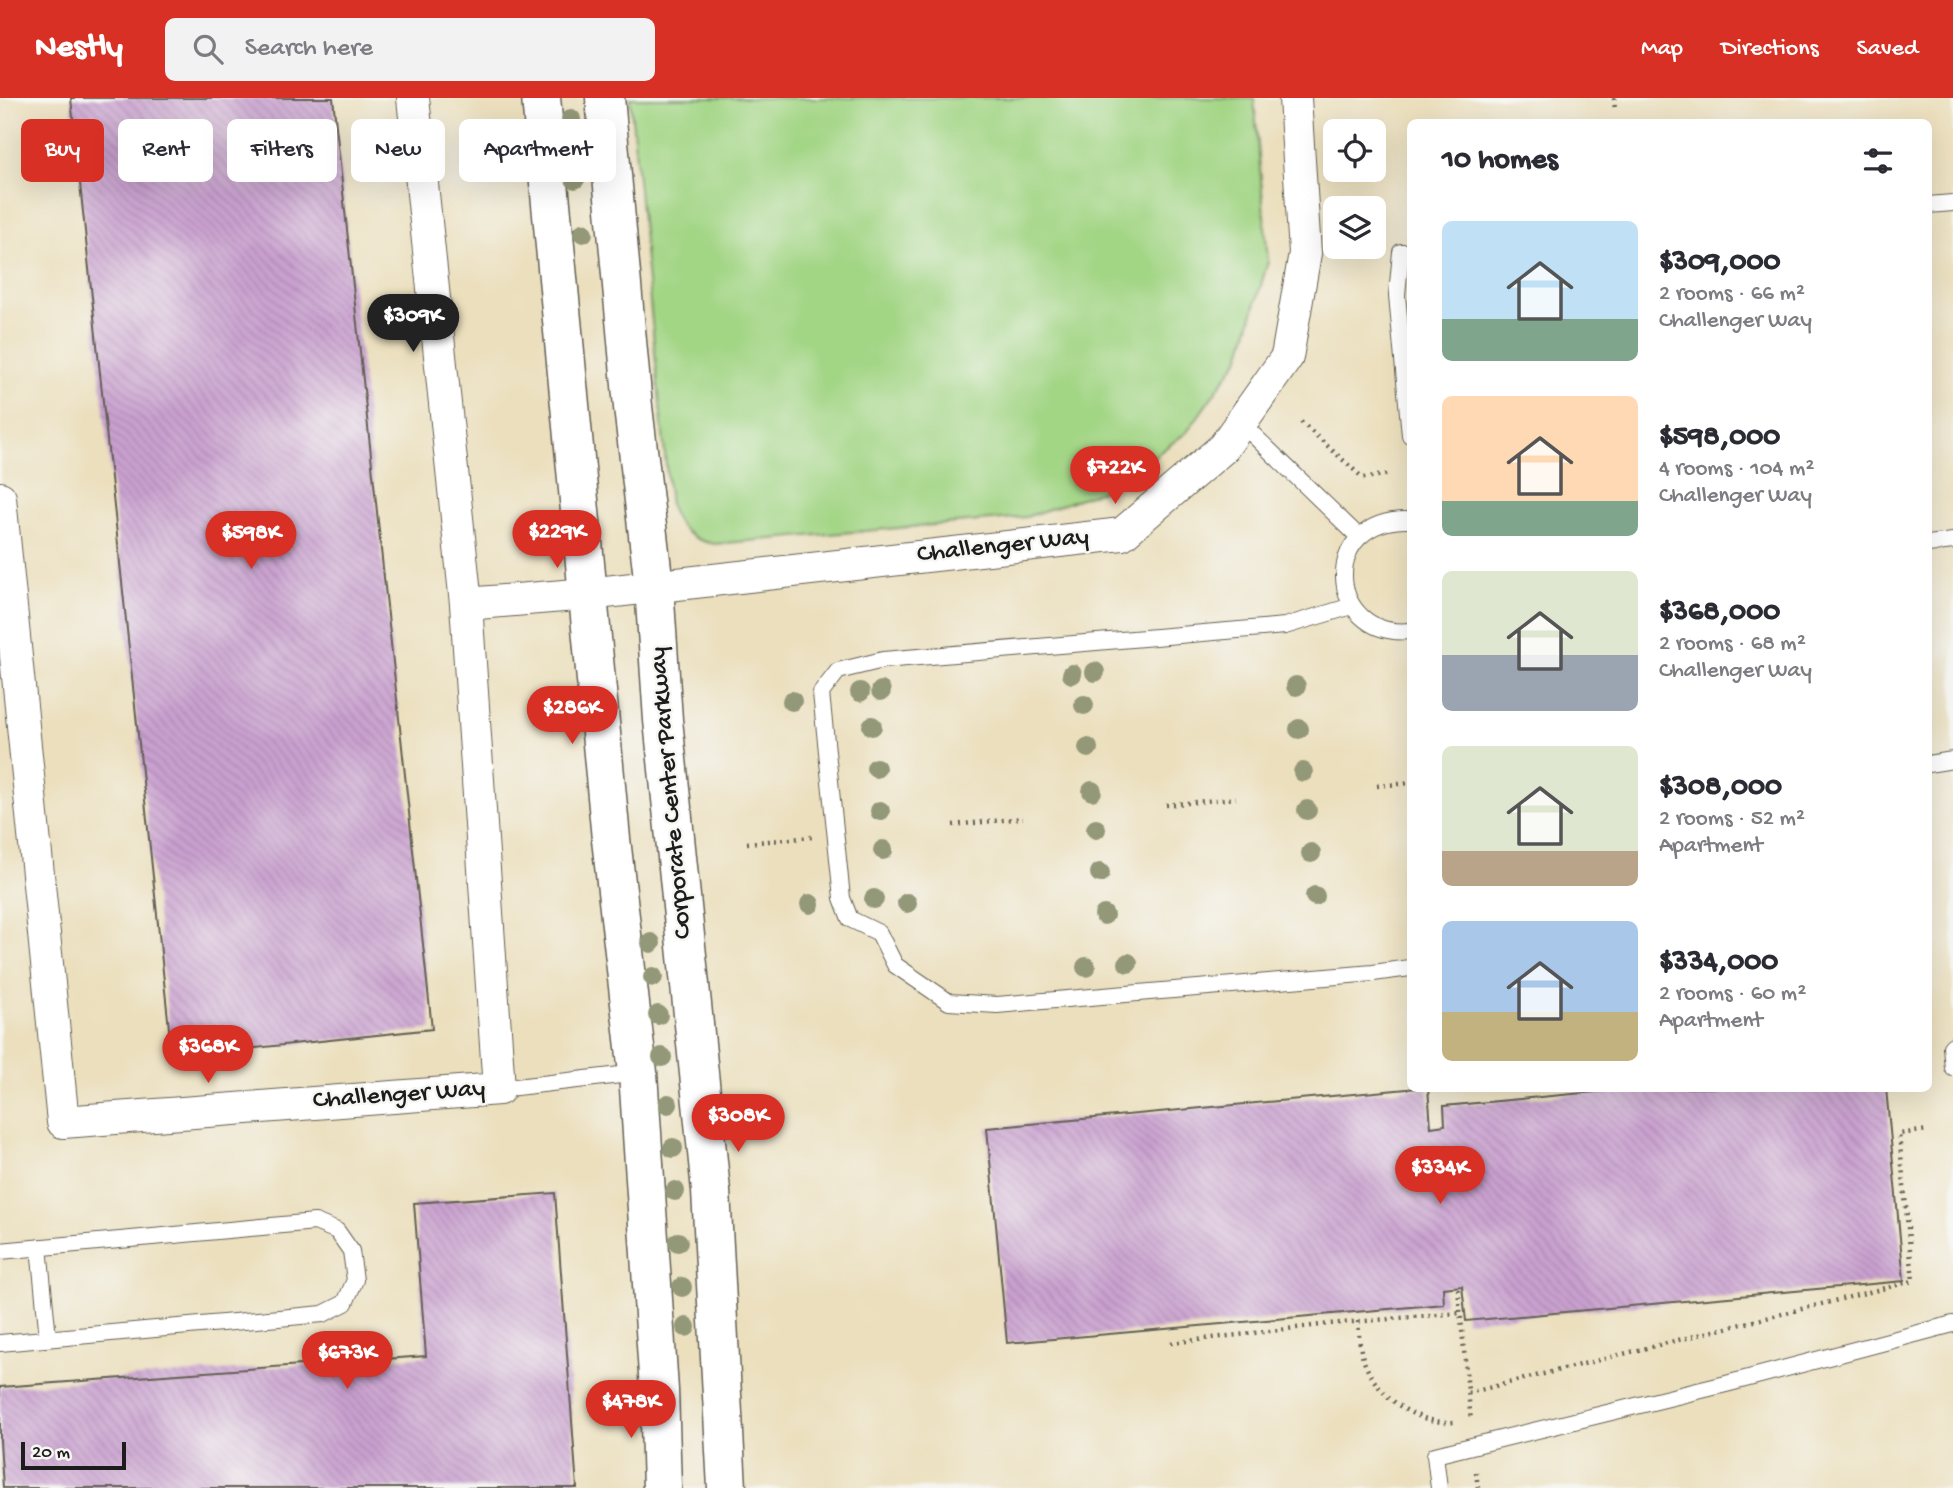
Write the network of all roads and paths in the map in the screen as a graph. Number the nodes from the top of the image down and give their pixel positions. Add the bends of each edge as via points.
1 (413, 98) edge
2 (541, 98) edge
3 (606, 98) edge
4 (1295, 98) edge
5 (1614, 98) edge
6 (1615, 111) dead end
7 (1953, 203) edge
8 (1932, 205) edge
9 (1407, 252) edge
10 (1407, 403) edge
11 (1301, 422) dead end
12 (1241, 423) junction
13 (1391, 474) dead end
14 (0, 498) edge
15 (1407, 520) edge
16 (1359, 537) junction
17 (1953, 541) edge
18 (1932, 544) edge
19 (654, 586) junction
20 (588, 594) junction
21 (466, 604) junction
22 (1352, 606) junction
23 (1407, 631) edge
24 (1953, 760) edge
25 (1932, 763) edge
26 (1407, 783) edge
27 (1377, 786) dead end
28 (1236, 799) dead end
29 (1166, 805) dead end
30 (1023, 818) dead end
31 (953, 825) dead end
32 (816, 837) dead end
33 (747, 843) dead end
34 (1407, 968) edge
35 (1953, 1045) edge
36 (1953, 1068) edge
37 (638, 1073) junction
38 (499, 1089) junction
39 (1928, 1130) dead end
40 (39, 1247) junction
41 (0, 1251) edge
42 (1458, 1289) dead end
43 (1461, 1313) junction
44 (1358, 1321) junction
45 (1953, 1324) edge
46 (48, 1338) junction
47 (0, 1343) edge
48 (1171, 1343) dead end
49 (1468, 1393) junction
50 (1476, 1468) dead end
51 (662, 1488) edge
52 (727, 1488) edge
53 (1439, 1488) edge
54 (1478, 1488) edge

1 - 21 street, Challenger Way
2 - 20 street
3 - 19 street, Corporate Center Parkway via 632,407
4 - 12 street, Challenger Way via 1305,253 1287,357
5 - 6 path
7 - 8 lane
9 - 10 lane via 1401,252 1397,295
11 - 13 path via 1363,478
12 - 16 lane
12 - 19 street, Challenger Way via 1223,448 1122,534
14 - 38 street, Challenger Way via 62,1122
15 - 16 lane via 1374,525
16 - 22 lane via 1348,553 1344,571
17 - 18 lane
19 - 20 street, Challenger Way
19 - 52 street, Corporate Center Parkway via 663,720 711,1191
20 - 21 street, Challenger Way
20 - 37 street
21 - 38 street, Challenger Way
22 - 23 lane via 1380,628
22 - 34 lane via 1285,626 883,660 838,671 821,693 842,898 850,919 879,933 895,965 949,1002 997,1005
24 - 25 lane
26 - 27 path
28 - 29 path
30 - 31 path
32 - 33 path
35 - 36 lane
37 - 38 lane
37 - 51 street
39 - 49 path via 1899,1134 1913,1280
40 - 41 lane
40 - 46 lane
40 - 46 lane via 315,1222 337,1231 351,1251 355,1280 345,1303 323,1314
42 - 43 path
43 - 44 path
43 - 49 path
44 - 48 path
44 - 49 path via 1362,1354 1374,1381 1394,1403 1420,1417 1471,1423
45 - 53 lane via 1435,1455
46 - 47 lane
50 - 54 path

